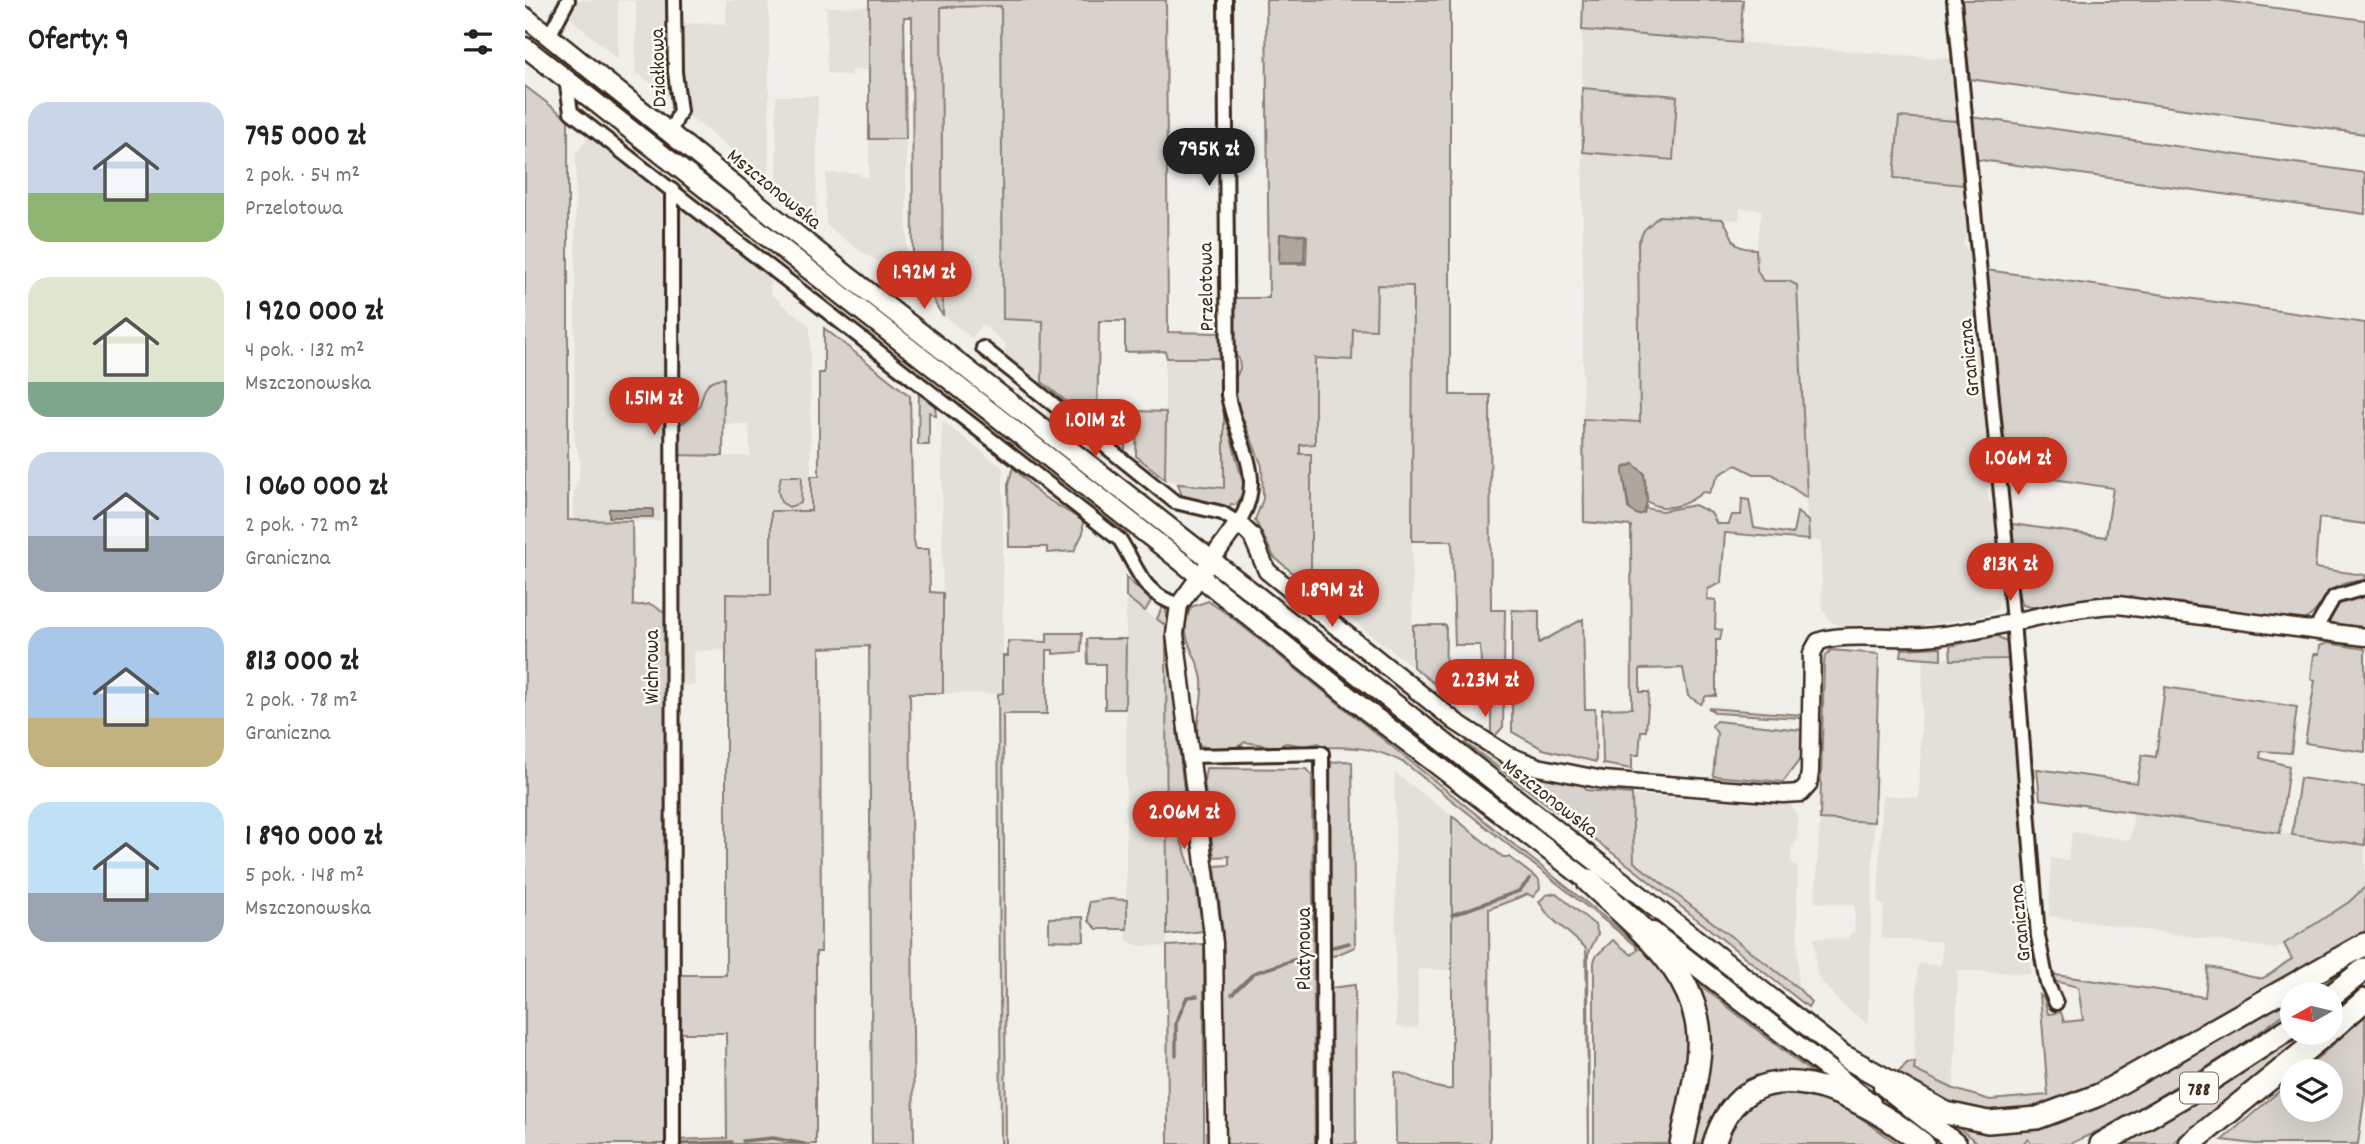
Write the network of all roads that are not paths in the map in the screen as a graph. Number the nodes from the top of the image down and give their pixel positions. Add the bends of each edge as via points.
1 (568, 0) edge
2 (674, 0) edge
3 (1225, 0) edge
4 (1954, 0) edge
5 (525, 17) edge
6 (549, 36) junction
7 (525, 47) edge
8 (566, 79) junction
9 (670, 133) junction
10 (672, 190) junction
11 (983, 348) dead end
12 (1238, 523) junction
13 (1211, 558) junction
14 (1198, 576) junction
15 (2365, 588) edge
16 (1179, 605) junction
17 (2013, 621) junction
18 (2315, 630) junction
19 (2365, 637) edge
20 (1191, 756) junction
21 (1589, 881) junction
22 (2365, 944) edge
23 (2365, 969) edge
24 (2343, 986) edge
25 (2365, 1000) edge
26 (2056, 1003) dead end
27 (2343, 1019) edge
28 (2280, 1035) edge
29 (2313, 1045) edge
30 (1847, 1058) junction
31 (1915, 1138) edge
32 (673, 1144) edge
33 (1217, 1144) edge
34 (1324, 1144) edge
35 (1682, 1144) edge
36 (1714, 1144) edge
37 (1957, 1144) edge
38 (2101, 1144) edge
39 (2190, 1144) edge

1 - 6 street
2 - 9 street, Działkowa via 680,111
3 - 12 street, Przelotowa via 1228,395 1253,489
4 - 17 street, Graniczna
5 - 6 main road, Mszczonowska
6 - 9 main road, Mszczonowska
7 - 8 main road, Mszczonowska
8 - 10 street via 571,112
8 - 14 main road, Mszczonowska
9 - 13 main road, Mszczonowska
10 - 16 street via 1120,540 1144,585
10 - 32 street, Wichrowa
11 - 12 street via 1175,502 1222,513
12 - 13 street, Przelotowa
12 - 17 street via 1252,536 1267,571 1456,722 1507,755 1538,767 1603,780 1801,793 1810,772 1812,653 1818,642 1833,637 1956,635
13 - 14 street, Przelotowa
13 - 30 main road, Mszczonowska
14 - 16 street, Przelotowa
14 - 21 main road, Mszczonowska
15 - 18 street via 2334,597
16 - 20 street via 1175,641
17 - 18 street via 2079,606 2119,605
17 - 26 street, Graniczna via 2038,936 2047,983
18 - 19 street
20 - 33 street via 1216,969
20 - 34 street, Platynowa via 1322,753
21 - 31 main road, Mszczonowska
21 - 35 highway via 1665,954 1692,1000 1699,1047
22 - 30 main road via 2099,1095 2038,1118 1988,1122 1946,1113
23 - 24 main road
25 - 27 main road, 788
28 - 38 main road, 788
29 - 39 main road, 788
30 - 37 main road, Mszczonowska
31 - 36 main road via 1831,1089 1788,1081 1760,1088 1735,1104

